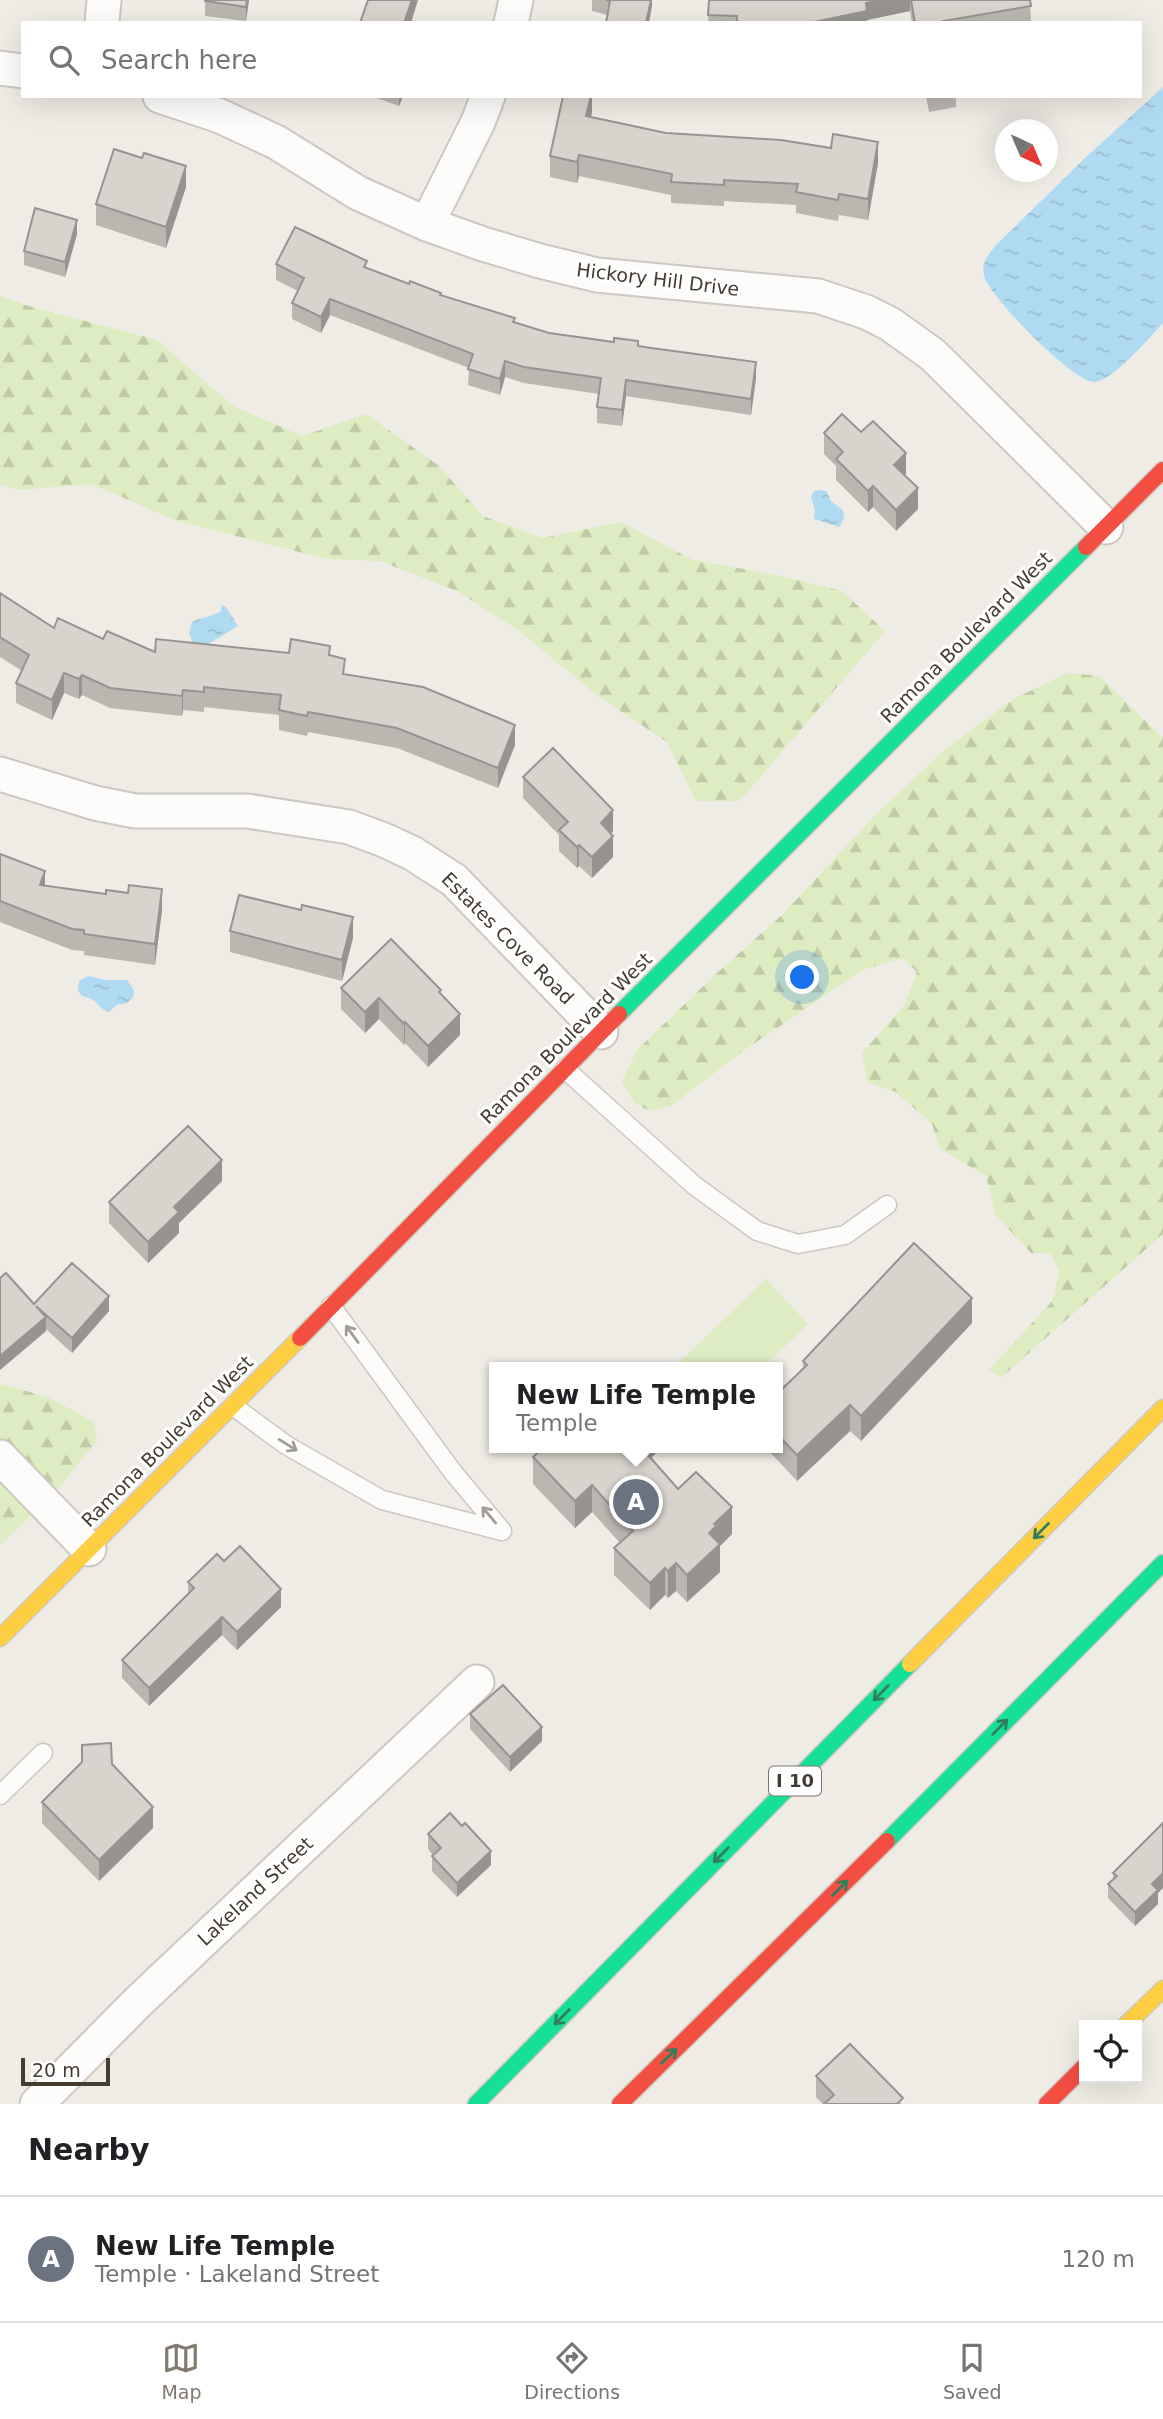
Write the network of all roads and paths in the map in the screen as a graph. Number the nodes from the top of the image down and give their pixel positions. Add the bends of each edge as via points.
1 (104, 0) edge
2 (516, 0) edge
3 (102, 21) edge
4 (511, 21) edge
5 (0, 68) edge
6 (21, 71) edge
7 (166, 98) edge
8 (487, 98) edge
9 (427, 224) junction
10 (1163, 470) edge
11 (1106, 527) junction
12 (0, 774) edge
13 (601, 1032) junction
14 (565, 1069) junction
15 (887, 1205) dead end
16 (331, 1306) junction
17 (1163, 1397) edge
18 (233, 1406) junction
19 (1163, 1408) edge
20 (0, 1457) edge
21 (1089, 1483) junction
22 (89, 1549) junction
23 (1163, 1563) edge
24 (1163, 1572) edge
25 (1135, 1591) junction
26 (0, 1637) edge
27 (477, 1682) dead end
28 (43, 1753) dead end
29 (0, 1795) edge
30 (1163, 1989) edge
31 (1131, 2020) edge
32 (1079, 2072) edge
33 (37, 2104) edge
34 (477, 2104) edge
35 (620, 2104) edge
36 (1047, 2104) edge

1 - 3 street
2 - 4 street
5 - 6 street
7 - 9 street, Hickory Hill Drive via 220,116 275,142 358,193
8 - 9 street
9 - 11 street, Hickory Hill Drive via 528,258 597,275 818,296 866,312 933,355
10 - 11 main road, Ramona Boulevard West
11 - 13 main road, Ramona Boulevard West
12 - 13 street, Estates Cove Road via 135,811 247,811 349,827 412,853 454,880
13 - 14 main road, Ramona Boulevard West
14 - 15 lane via 695,1186 757,1231 798,1244 845,1235
14 - 16 main road, Ramona Boulevard West
16 - 18 main road, Ramona Boulevard West
18 -> 16 lane via 286,1444 382,1500 502,1531 452,1471
17 - 21 main road
18 - 22 main road, Ramona Boulevard West
19 - 21 main road, I 10
20 - 22 street
21 -> 34 main road, I 10
22 - 26 main road, Ramona Boulevard West
23 - 25 main road
24 - 25 main road
35 -> 25 main road
27 - 33 street, Lakeland Street via 138,2002
28 - 29 lane
30 - 31 main road
32 - 36 main road

